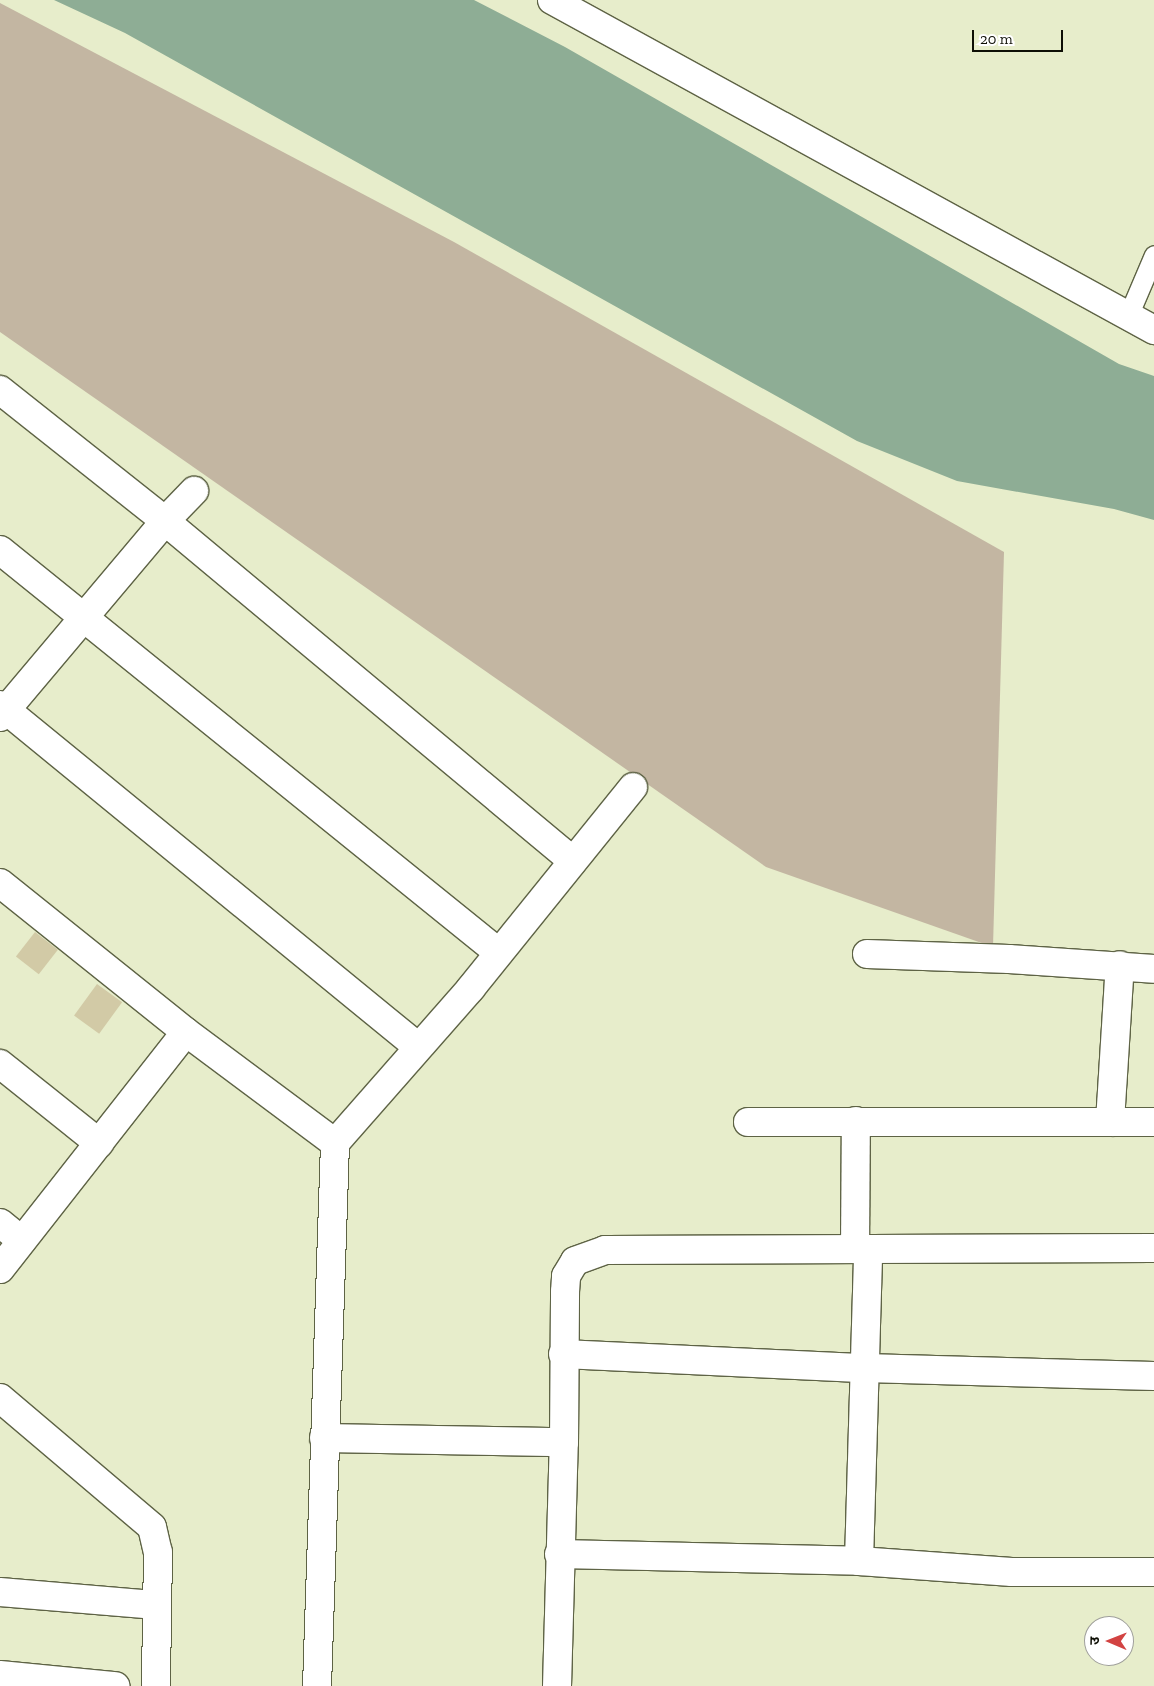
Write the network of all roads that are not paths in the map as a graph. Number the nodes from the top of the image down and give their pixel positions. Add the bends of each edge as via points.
1 (552, 0) edge
2 (583, 8) edge
3 (1154, 255) edge
4 (1128, 316) junction
5 (1154, 330) edge
6 (0, 390) edge
7 (194, 491) dead end
8 (165, 521) junction
9 (0, 550) edge
10 (83, 616) junction
11 (2, 710) edge
12 (633, 786) dead end
13 (573, 861) junction
14 (0, 883) edge
15 (498, 952) junction
16 (867, 954) dead end
17 (1120, 965) junction
18 (1154, 969) edge
19 (186, 1032) junction
20 (418, 1047) junction
21 (0, 1064) edge
22 (856, 1121) junction
23 (748, 1122) dead end
24 (1110, 1122) junction
25 (1154, 1122) edge
26 (99, 1143) junction
27 (334, 1143) junction
28 (0, 1223) edge
29 (22, 1241) junction
30 (1154, 1248) edge
31 (862, 1249) junction
32 (0, 1269) edge
33 (564, 1354) junction
34 (865, 1368) junction
35 (1154, 1376) edge
36 (0, 1398) edge
37 (324, 1438) junction
38 (564, 1442) junction
39 (560, 1554) junction
40 (859, 1560) junction
41 (1154, 1572) edge
42 (0, 1592) edge
43 (156, 1605) junction
44 (0, 1675) edge
45 (115, 1686) edge
46 (156, 1686) edge
47 (317, 1686) edge
48 (557, 1686) edge

1 - 2 street
2 - 4 street via 804,140 958,220
3 - 4 lane
4 - 5 street
6 - 8 street
7 - 8 street
8 - 10 street
8 - 13 street
9 - 10 street
10 - 11 street
10 - 15 street
11 - 20 street
12 - 13 street
13 - 15 street
14 - 19 street
15 - 20 street via 471,988
16 - 17 street
17 - 18 street
17 - 24 street
19 - 26 street
19 - 27 street
20 - 27 street
21 - 26 street
22 - 23 street
22 - 24 street
22 - 31 street
24 - 25 street
26 - 29 street
27 - 37 street
28 - 29 street
29 - 32 street
30 - 31 street
31 - 33 street via 604,1250 589,1255 575,1261 566,1276
31 - 34 street
33 - 34 street
33 - 38 street
34 - 35 street
34 - 40 street
36 - 43 street via 152,1527 158,1552
37 - 38 street
37 - 47 street
38 - 39 street
39 - 40 street
39 - 48 street
40 - 41 street via 1012,1572
42 - 43 street
43 - 46 street
44 - 45 street

